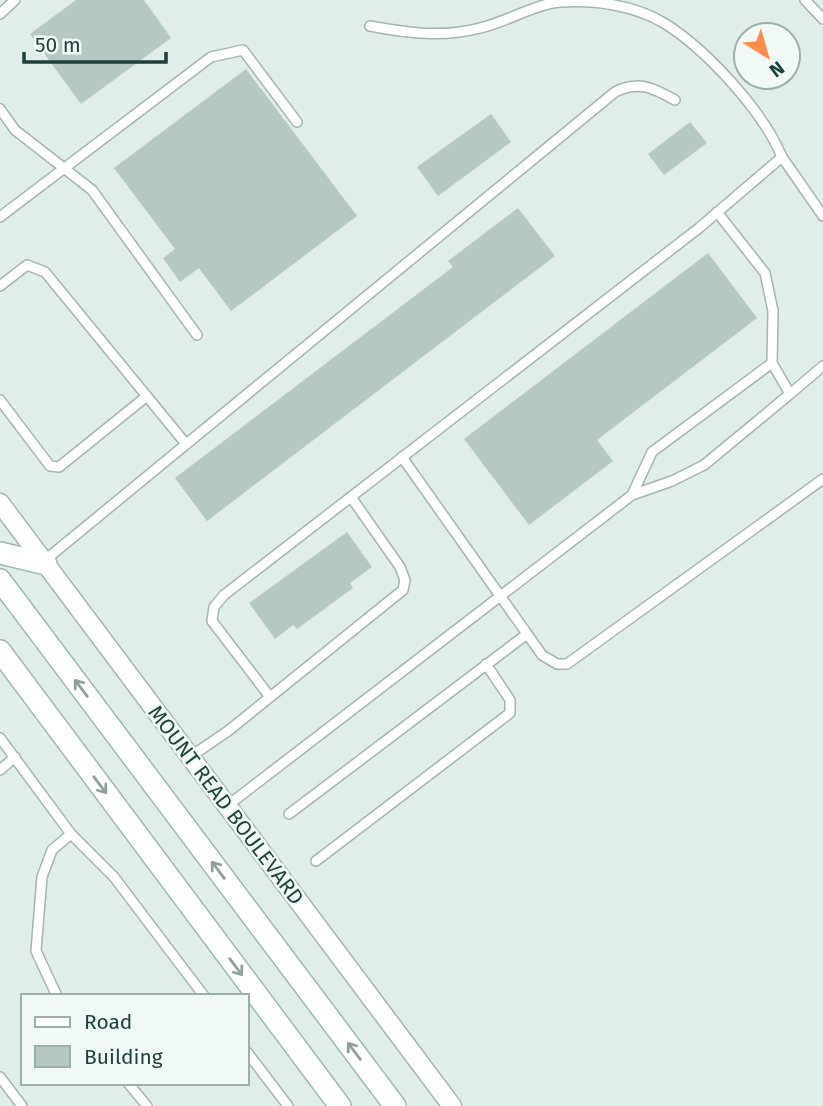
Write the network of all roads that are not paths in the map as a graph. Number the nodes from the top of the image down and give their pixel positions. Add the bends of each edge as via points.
1 (15, 0) edge
2 (805, 0) edge
3 (0, 14) edge
4 (823, 19) edge
5 (370, 26) dead end
6 (675, 100) dead end
7 (0, 108) edge
8 (297, 122) dead end
9 (782, 157) junction
10 (63, 168) junction
11 (717, 212) junction
12 (823, 216) edge
13 (0, 217) edge
14 (0, 286) edge
15 (197, 335) dead end
16 (772, 363) junction
17 (823, 366) edge
18 (789, 394) junction
19 (147, 397) junction
20 (0, 400) edge
21 (186, 444) junction
22 (402, 457) junction
23 (823, 479) edge
24 (632, 495) junction
25 (351, 497) junction
26 (0, 503) edge
27 (0, 553) edge
28 (45, 563) junction
29 (0, 580) edge
30 (501, 597) junction
31 (527, 634) junction
32 (0, 651) edge
33 (486, 664) junction
34 (270, 697) junction
35 (0, 738) edge
36 (15, 757) junction
37 (190, 757) junction
38 (0, 770) edge
39 (227, 806) junction
40 (289, 814) dead end
41 (71, 834) junction
42 (316, 861) dead end
43 (56, 994) edge
44 (202, 994) edge
45 (248, 1053) edge
46 (0, 1077) edge
47 (130, 1085) edge
48 (22, 1106) edge
49 (146, 1106) edge
50 (288, 1106) edge
51 (340, 1106) edge
52 (396, 1106) edge
53 (452, 1106) edge

1 - 3 lane
2 - 4 lane
5 - 9 lane via 420,35 479,29 559,2 627,7 664,23 706,57 761,119
6 - 21 lane via 645,84 615,92
7 - 10 lane via 15,130
8 - 10 lane via 250,57 243,51 228,52 211,57
9 - 11 lane
9 - 12 lane
10 - 13 lane
10 - 15 lane via 92,191
11 - 16 lane via 765,273 773,311
11 - 22 lane
14 - 19 lane via 27,265 45,272
16 - 18 lane
16 - 24 lane via 652,452
17 - 18 lane
18 - 24 lane via 704,465
19 - 20 lane via 59,467 50,466
19 - 21 lane
21 - 28 lane
22 - 25 lane
22 - 30 lane
23 - 31 lane via 567,664 542,655
24 - 30 lane
25 - 34 lane via 400,567 403,590
25 - 34 lane via 224,594 214,607 212,621
26 - 28 street, MOUNT READ BOULEVARD
27 - 28 main road
28 - 37 street, MOUNT READ BOULEVARD
52 -> 29 main road
30 - 31 lane
30 - 39 lane
31 - 33 lane
32 -> 51 main road
33 - 40 lane
33 - 42 lane via 510,700 510,713
34 - 37 lane
35 - 36 lane
36 - 38 lane
36 - 41 lane
37 - 39 street, MOUNT READ BOULEVARD
39 - 53 street, MOUNT READ BOULEVARD
41 - 43 lane via 52,850 42,877 36,951
41 - 44 lane via 114,877
45 - 50 lane
46 - 48 lane
47 - 49 lane

